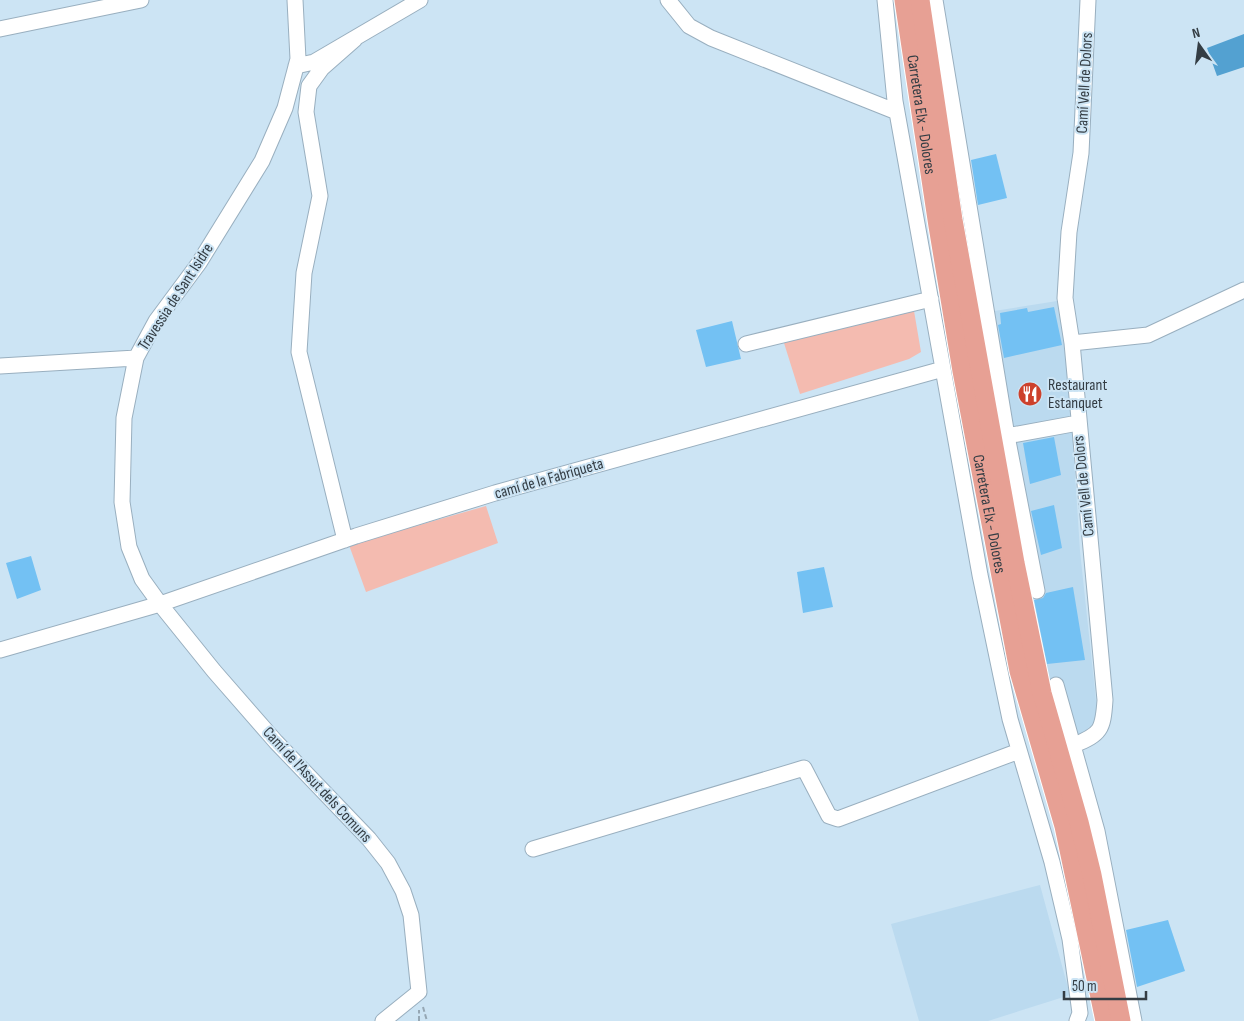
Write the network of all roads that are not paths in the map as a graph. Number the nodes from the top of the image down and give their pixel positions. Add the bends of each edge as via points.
1 (141, 0) edge
2 (295, 0) edge
3 (420, 0) edge
4 (668, 0) edge
5 (885, 0) edge
6 (904, 0) edge
7 (920, 0) edge
8 (935, 0) edge
9 (1088, 0) edge
10 (0, 29) edge
11 (355, 39) junction
12 (296, 66) junction
13 (897, 112) junction
14 (1244, 290) edge
15 (931, 299) junction
16 (1072, 343) junction
17 (746, 344) dead end
18 (136, 358) junction
19 (0, 366) edge
20 (943, 369) junction
21 (1078, 423) junction
22 (1007, 436) junction
23 (345, 540) junction
24 (1037, 591) dead end
25 (160, 604) junction
26 (0, 650) edge
27 (1056, 685) dead end
28 (1074, 745) junction
29 (1019, 750) junction
30 (533, 849) dead end
31 (383, 1021) edge
32 (1077, 1021) edge
33 (1105, 1021) edge
34 (1120, 1021) edge
35 (1134, 1021) edge

1 - 10 street
2 - 12 street, Travessia de Sant Isidre
3 - 11 street
4 - 13 street via 689,26 711,38
5 - 13 street
6 - 33 main road, Carretera Elx - Dolores via 962,370 1020,671 1064,826
7 - 34 main road, Carretera Elx - Dolores via 953,220 1013,554 1042,693 1092,874
8 - 22 street
9 - 16 street, Camí Vell de Dolors via 1081,154 1069,232 1065,298
11 - 12 street via 314,62
11 - 23 street via 322,68 309,86 306,112 320,196 304,274 299,352
12 - 18 street, Travessia de Sant Isidre via 286,108 262,161 199,263 156,321
13 - 15 street
14 - 16 street via 1148,335
15 - 17 street
15 - 20 street
16 - 21 street, Camí Vell de Dolors
18 - 19 street
18 - 25 street, Travessia de Sant Isidre via 124,418 122,502 129,547 142,579
20 - 23 street, camí de la Fabriqueta via 496,493
20 - 29 street via 980,575
21 - 22 street
21 - 28 street, Camí Vell de Dolors via 1105,700 1103,724 1095,736
22 - 24 street
23 - 25 street, camí de la Fabriqueta
25 - 26 street, camí de la Fabriqueta
25 - 31 street, Camí de l'Assut dels Comuns via 270,735 369,840 403,891 411,915 419,992
27 - 28 street
28 - 35 street via 1097,831
29 - 30 street via 838,819 829,816 804,768
29 - 32 street via 1052,862 1070,938 1080,1013

